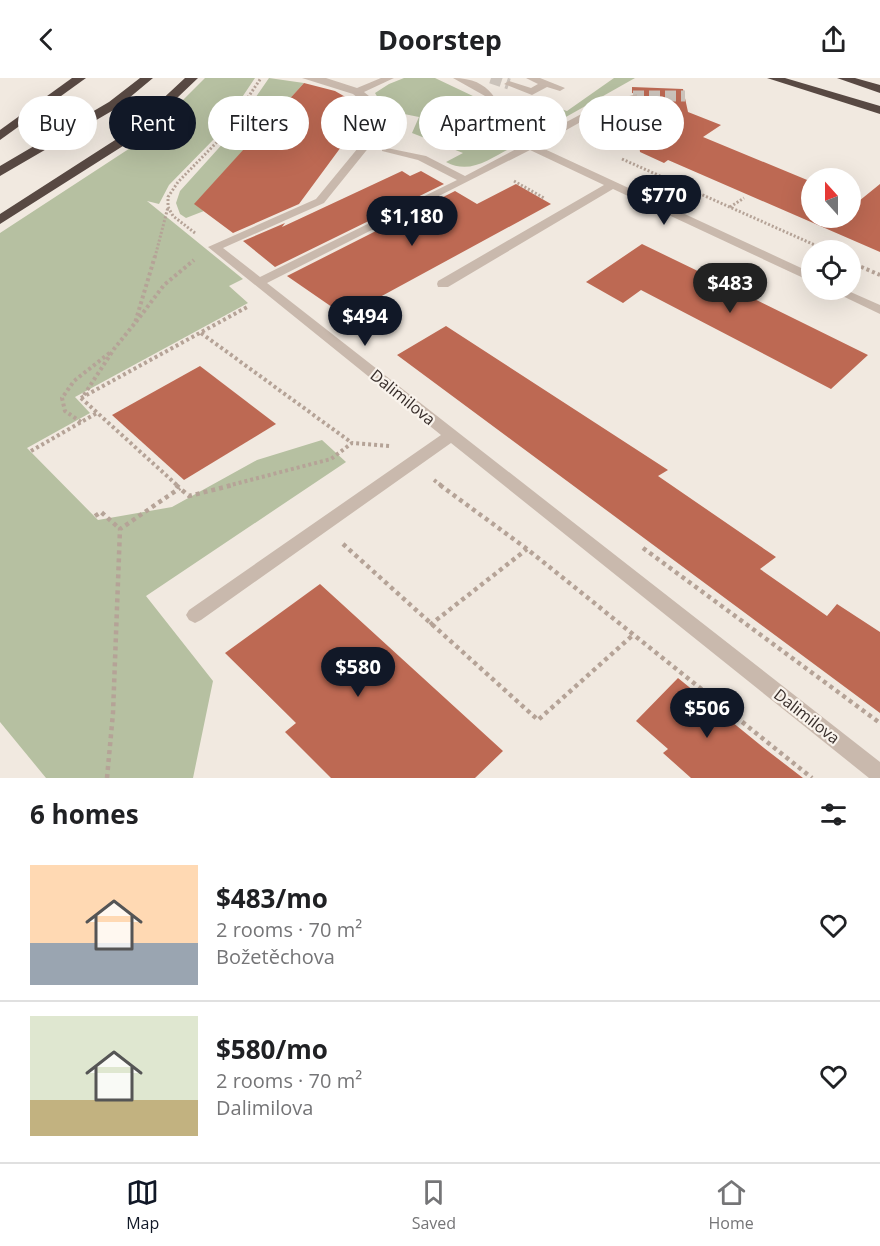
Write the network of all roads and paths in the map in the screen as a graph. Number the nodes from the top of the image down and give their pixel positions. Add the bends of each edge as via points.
1 (80, 78) edge
2 (147, 78) edge
3 (192, 78) edge
4 (261, 78) edge
5 (307, 78) edge
6 (389, 78) edge
7 (458, 78) edge
8 (531, 78) edge
9 (772, 78) edge
10 (843, 78) edge
11 (546, 83) junction
12 (509, 84) dead end
13 (560, 88) dead end
14 (880, 89) edge
15 (360, 91) junction
16 (490, 96) edge
17 (880, 110) edge
18 (0, 136) edge
19 (390, 150) edge
20 (522, 150) edge
21 (539, 150) edge
22 (601, 150) edge
23 (605, 152) dead end
24 (616, 157) dead end
25 (0, 172) edge
26 (510, 179) dead end
27 (465, 180) junction
28 (613, 185) junction
29 (744, 198) dead end
30 (168, 207) junction
31 (729, 207) junction
32 (568, 211) junction
33 (0, 220) edge
34 (803, 240) edge
35 (214, 248) junction
36 (861, 266) edge
37 (801, 273) edge
38 (880, 275) edge
39 (259, 282) junction
40 (443, 284) dead end
41 (271, 292) junction
42 (858, 300) edge
43 (880, 310) edge
44 (136, 322) junction
45 (201, 333) junction
46 (115, 349) junction
47 (81, 398) junction
48 (97, 413) junction
49 (81, 422) junction
50 (451, 436) junction
51 (352, 443) junction
52 (31, 451) dead end
53 (413, 462) junction
54 (180, 488) junction
55 (94, 516) dead end
56 (323, 525) junction
57 (120, 529) junction
58 (639, 545) dead end
59 (527, 549) junction
60 (195, 615) dead end
61 (430, 625) junction
62 (633, 635) junction
63 (880, 723) edge
64 (880, 774) edge
65 (107, 778) edge
66 (813, 778) edge

1 - 18 highway
2 - 25 highway via 112,105
3 - 33 highway via 130,136
4 - 30 path via 220,139 171,191
5 - 15 street
6 - 15 street
7 - 16 street
8 - 11 street
9 - 17 highway
10 - 14 highway
11 - 12 street via 532,92
11 - 13 street
15 - 35 street via 382,111 386,120 334,187 320,201
19 - 27 street via 422,158
20 - 27 street
21 - 28 street
22 - 23 path
24 - 31 path
26 - 32 path
27 - 39 street
28 - 32 street
28 - 37 street
29 - 31 path
30 - 35 path via 173,216
30 - 44 path
31 - 34 path
32 - 40 street
35 - 39 street, Dalimilova
35 - 44 path via 164,285
36 - 38 path
39 - 41 street, Dalimilova
41 - 45 path
41 - 50 street, Dalimilova
42 - 43 street
44 - 46 path
45 - 47 path
45 - 51 path
46 - 47 path via 98,380
46 - 49 path via 74,381 62,398 65,411
47 - 48 path
48 - 49 path
48 - 54 path
49 - 52 path
50 - 53 street, Dalimilova
50 - 64 street, Dalimilova
51 - 53 path via 394,447
51 - 54 path via 331,459 189,496
53 - 56 street, Dalimilova
53 - 59 path
54 - 57 path
55 - 57 path via 101,512
56 - 60 street, Dalimilova
56 - 61 path
57 - 65 path
58 - 63 path
59 - 61 path
59 - 62 path
61 - 62 path via 538,720
62 - 66 path

